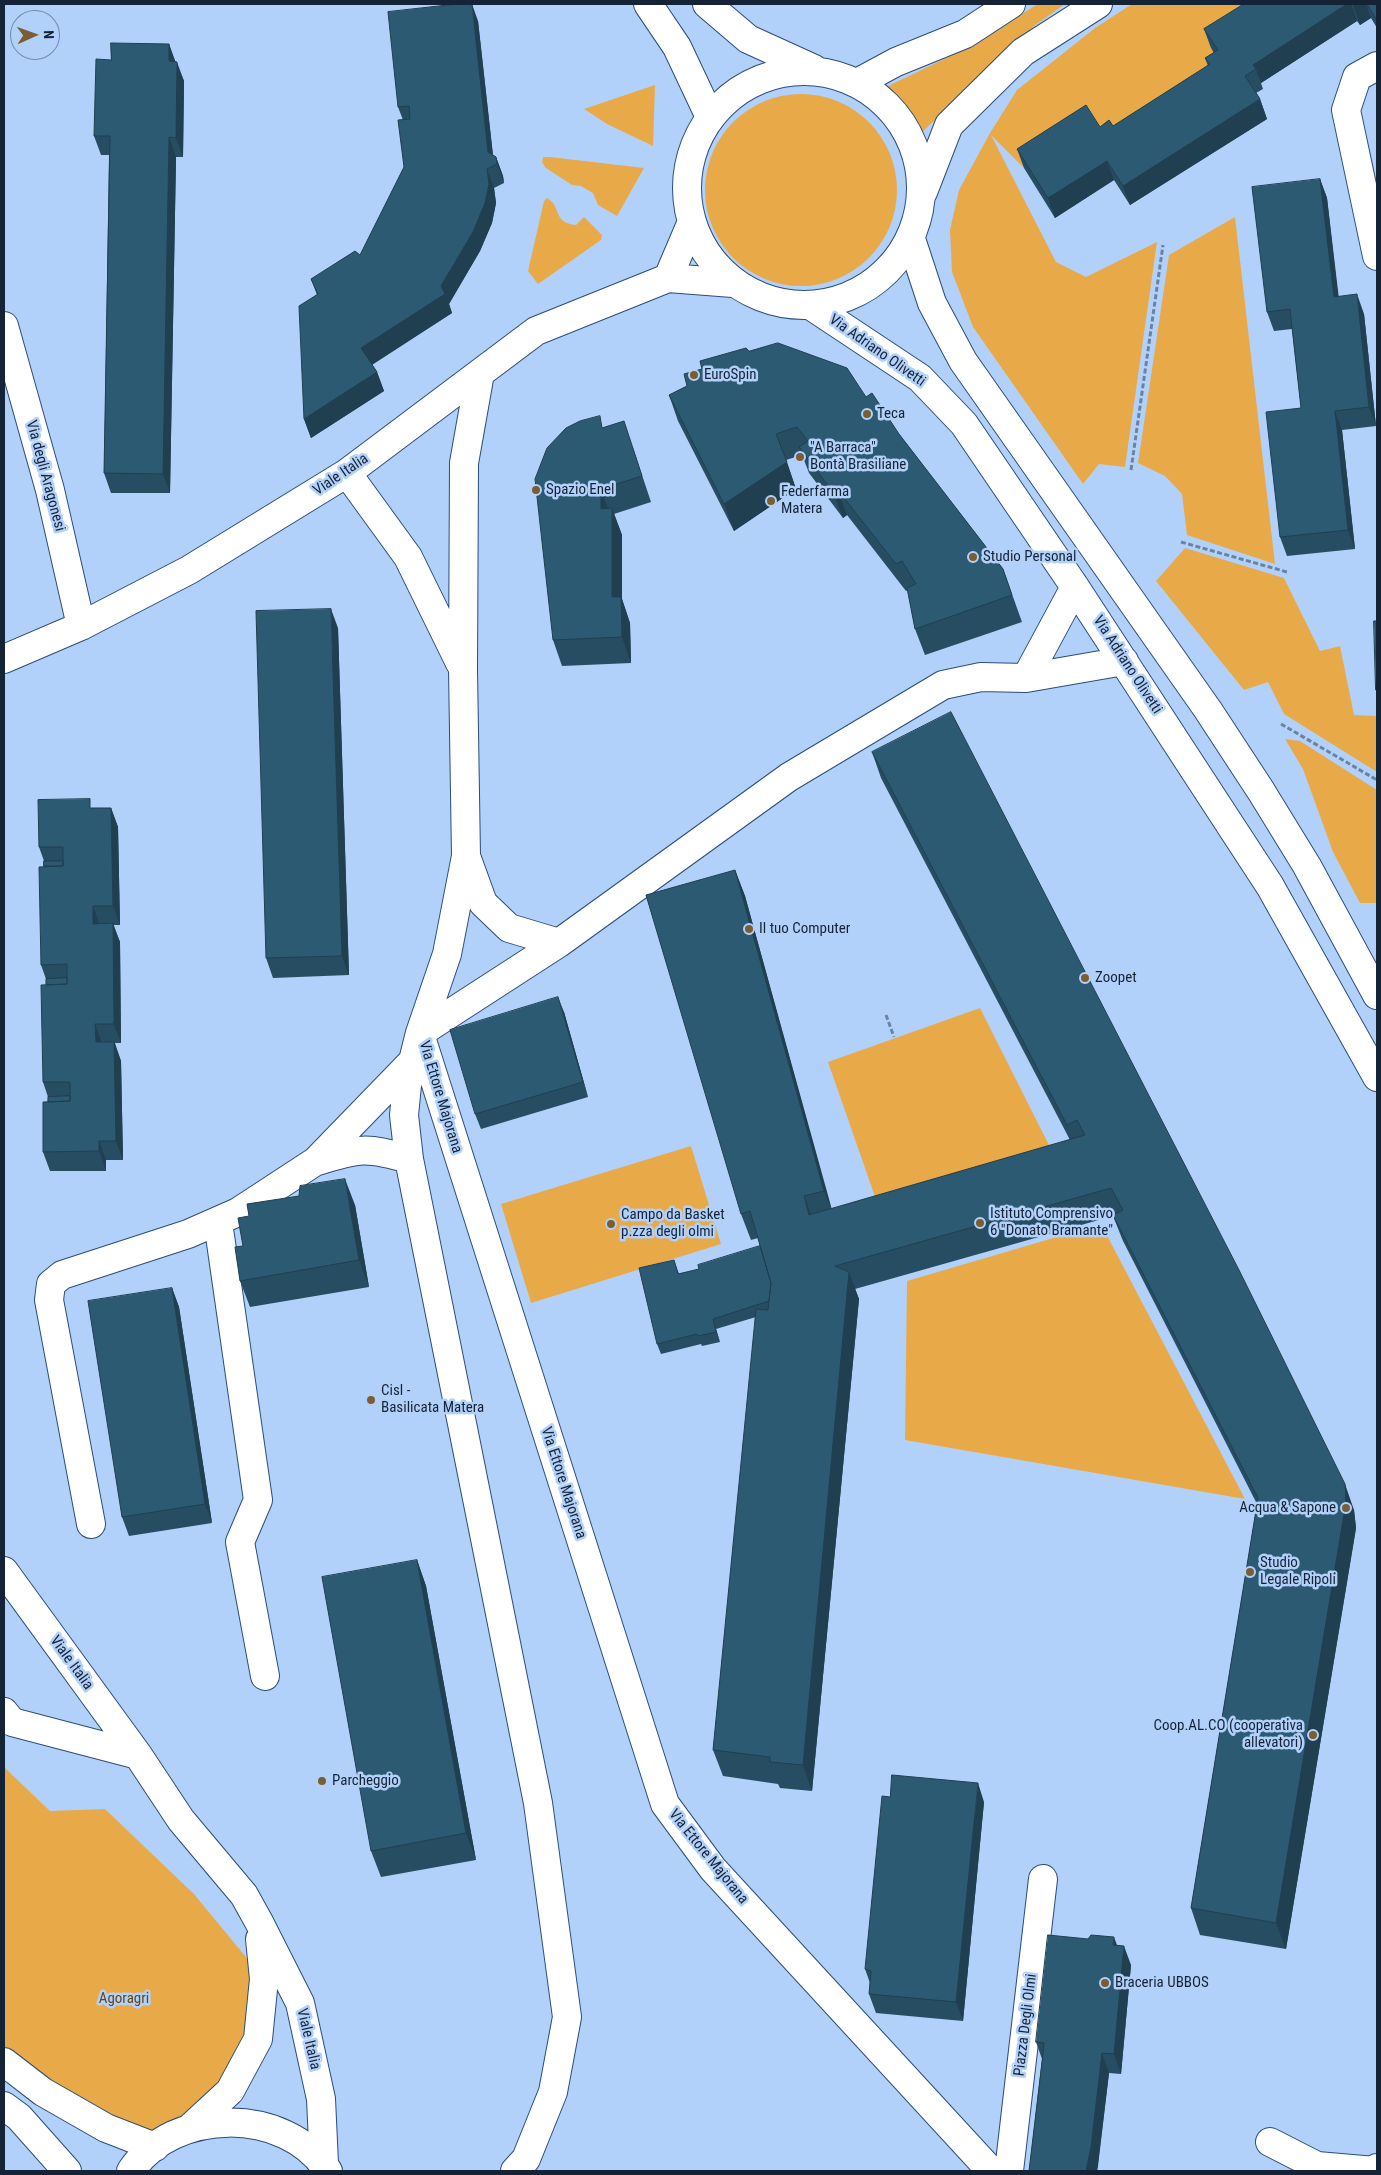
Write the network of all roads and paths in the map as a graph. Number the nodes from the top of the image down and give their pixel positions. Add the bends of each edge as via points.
1 (648, 4) edge
2 (707, 4) edge
3 (1012, 4) edge
4 (1098, 4) edge
5 (1377, 66) edge
6 (818, 71) junction
7 (857, 83) junction
8 (710, 117) junction
9 (922, 196) junction
10 (691, 224) junction
11 (911, 238) junction
12 (1163, 246) dead end
13 (1377, 256) edge
14 (668, 278) junction
15 (733, 283) junction
16 (813, 307) junction
17 (4, 326) edge
18 (480, 373) junction
19 (1131, 470) dead end
20 (348, 473) junction
21 (1181, 542) dead end
22 (1287, 572) dead end
23 (1075, 587) junction
24 (81, 626) junction
25 (4, 659) edge
26 (1124, 661) junction
27 (463, 669) junction
28 (1026, 678) junction
29 (1281, 724) dead end
30 (1377, 780) edge
31 (466, 856) junction
32 (559, 942) junction
33 (1377, 995) edge
34 (886, 1014) dead end
35 (420, 1033) junction
36 (894, 1037) dead end
37 (412, 1062) junction
38 (1377, 1077) edge
39 (408, 1159) junction
40 (316, 1162) junction
41 (218, 1222) junction
42 (91, 1524) dead end
43 (4, 1571) edge
44 (265, 1676) dead end
45 (4, 1712) edge
46 (138, 1755) junction
47 (1043, 1879) dead end
48 (259, 1922) junction
49 (4, 2062) edge
50 (4, 2106) edge
51 (190, 2128) junction
52 (1270, 2142) dead end
53 (155, 2147) junction
54 (326, 2168) edge
55 (1377, 2168) edge
56 (67, 2171) edge
57 (131, 2171) edge
58 (515, 2171) edge
59 (991, 2171) edge
60 (1008, 2171) edge
61 (1375, 2171) edge

1 - 8 street via 677,47
2 - 6 street via 748,39
3 - 7 street via 965,34 896,62
4 - 9 street via 1023,52 949,124
5 - 13 street via 1357,77 1346,110
6 - 7 street
6 - 8 street via 790,71 754,81 729,97
7 - 9 street via 874,93 895,113 916,152
8 - 10 street via 690,157 686,196
9 - 11 street
10 - 14 street
10 - 15 street via 697,239
11 - 16 street via 900,258 882,278 850,298
11 - 33 street via 932,303 963,361 1208,710 1261,791 1307,866
12 - 19 path
14 - 15 street, Viale Italia
14 - 18 street, Viale Italia via 536,331
15 - 16 street via 768,302
16 - 23 street, Via Adriano Olivetti via 920,378 964,424
17 - 24 street, Via degli Aragonesi via 50,490
18 - 20 street, Viale Italia
18 - 27 street via 464,463
20 - 24 street, Viale Italia via 190,570
20 - 27 street via 408,557
21 - 22 path
23 - 26 street, Via Adriano Olivetti
23 - 28 street
24 - 25 street, Viale Italia
26 - 28 street
26 - 38 street, Via Adriano Olivetti via 1270,886
27 - 31 street
28 - 32 street via 980,678 943,685 789,777
29 - 30 path
31 - 32 street via 483,902 510,928
31 - 35 street via 447,954
32 - 35 street
34 - 36 path
35 - 37 street, Via Ettore Majorana
35 - 59 street, Via Ettore Majorana via 665,1804 713,1869
37 - 39 street, Via Ettore Majorana via 404,1115
37 - 40 street
39 - 40 street via 377,1150 356,1149
39 - 58 street, Via Ettore Majorana via 538,1803 567,2017 553,2092 526,2159
40 - 41 street
41 - 42 street via 62,1275 51,1284 49,1300
41 - 44 street via 258,1500 240,1542
43 - 46 street, Viale Italia
45 - 46 street via 12,1722
46 - 48 street, Viale Italia via 181,1820 244,1895
47 - 60 street, Piazza Degli Olmi
48 - 51 street, Viale Italia via 264,1979 258,2039 230,2091
48 - 54 street, Viale Italia via 300,2003 321,2099
49 - 53 street via 44,2092 106,2128
50 - 56 street via 19,2117
51 - 53 street
51 - 54 street via 227,2122 263,2126 296,2140
52 - 61 street via 1317,2166
53 - 57 street
55 - 61 street

